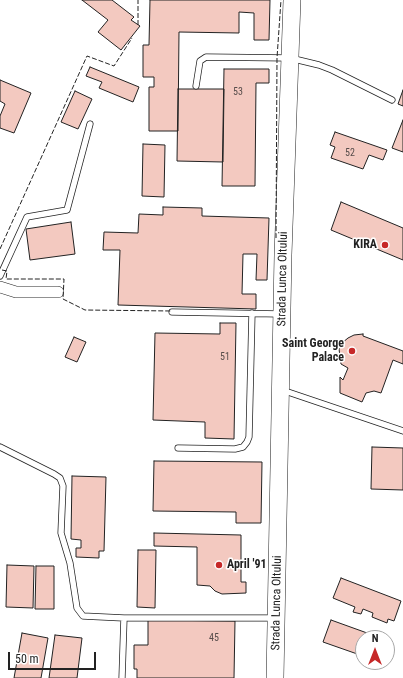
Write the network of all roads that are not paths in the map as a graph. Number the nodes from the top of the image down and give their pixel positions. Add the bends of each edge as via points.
1 (292, 0) edge
2 (290, 58) junction
3 (196, 86) dead end
4 (392, 100) dead end
5 (90, 124) dead end
6 (0, 276) edge
7 (0, 286) edge
8 (58, 292) dead end
9 (172, 312) dead end
10 (252, 313) junction
11 (282, 314) junction
12 (281, 389) junction
13 (403, 431) edge
14 (0, 447) edge
15 (178, 448) dead end
16 (124, 618) junction
17 (277, 618) junction
18 (122, 678) edge
19 (275, 678) edge

1 - 2 main road, Strada Lunca Oltului
2 - 3 lane via 206,57 200,61
2 - 4 lane via 332,70
2 - 11 main road, Strada Lunca Oltului
5 - 6 lane via 67,210 27,217
7 - 8 street via 16,292
9 - 10 lane
10 - 11 lane
10 - 15 lane via 247,442 243,447 235,449
11 - 12 main road, Strada Lunca Oltului
12 - 13 lane
12 - 17 main road, Strada Lunca Oltului
14 - 16 lane via 60,478 63,486 61,533 70,563 79,613 87,617
16 - 17 lane
16 - 18 lane
17 - 19 main road, Strada Lunca Oltului

